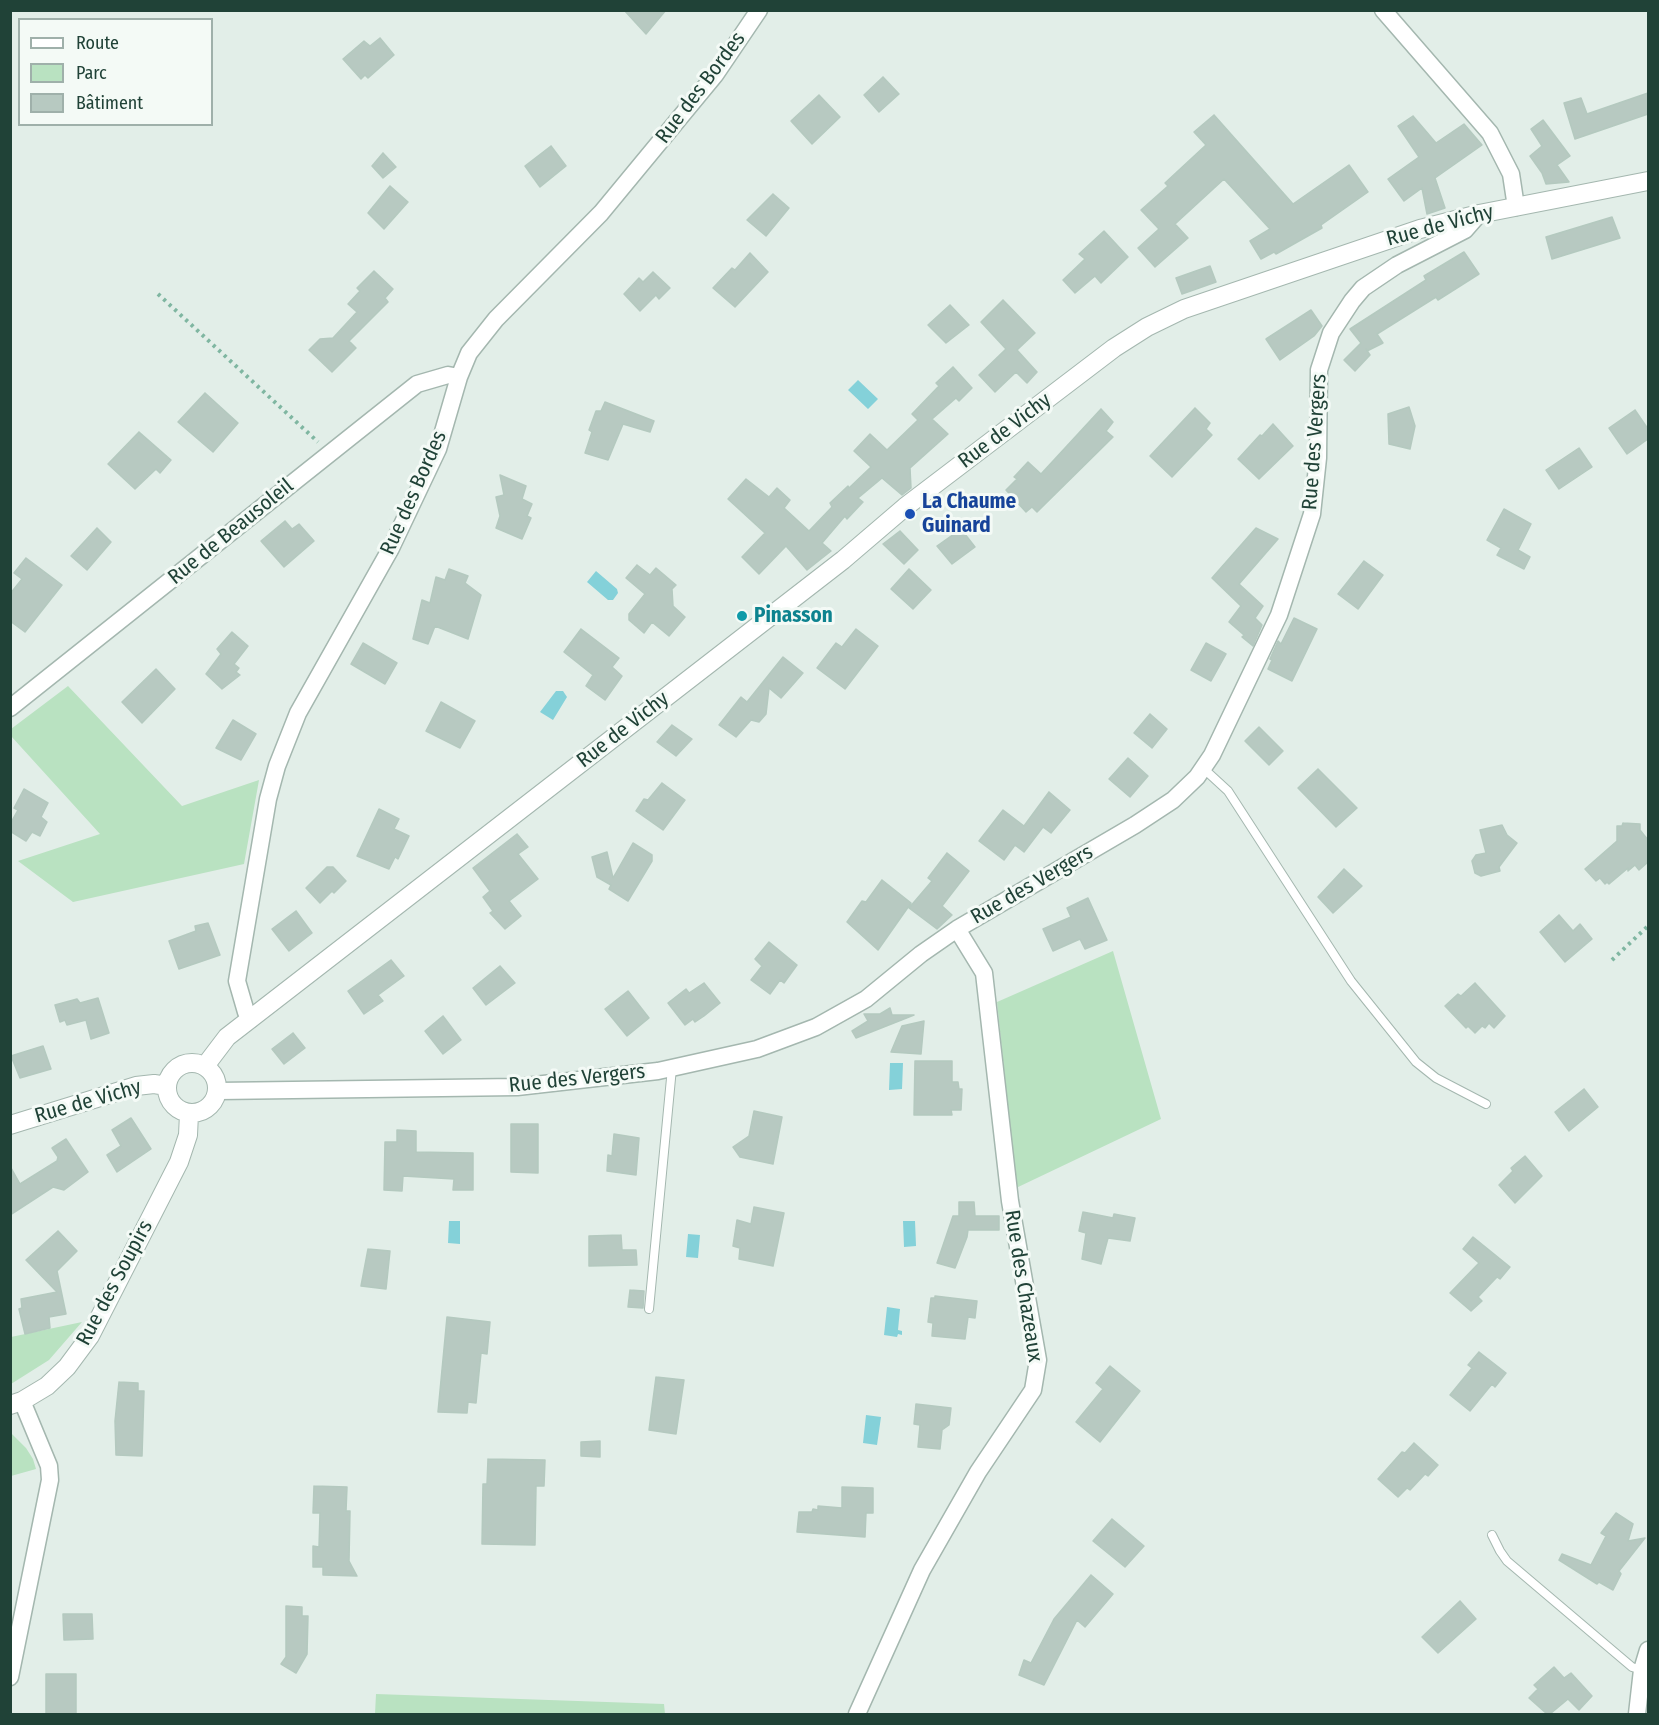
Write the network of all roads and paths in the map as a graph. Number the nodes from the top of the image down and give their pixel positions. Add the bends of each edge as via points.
1 (759, 10) edge
2 (1383, 10) edge
3 (1648, 181) edge
4 (1516, 207) junction
5 (1479, 214) junction
6 (158, 294) dead end
7 (459, 376) junction
8 (330, 453) junction
9 (10, 708) edge
10 (1203, 768) junction
11 (1648, 926) edge
12 (957, 929) junction
13 (1612, 960) dead end
14 (251, 1019) junction
15 (205, 1066) junction
16 (672, 1068) junction
17 (167, 1086) junction
18 (218, 1091) junction
19 (1486, 1104) dead end
20 (189, 1114) junction
21 (10, 1125) edge
22 (650, 1310) dead end
23 (16, 1403) edge
24 (1492, 1535) dead end
25 (1648, 1650) edge
26 (1642, 1670) junction
27 (10, 1677) edge
28 (858, 1714) edge
29 (1637, 1714) edge

1 - 7 street, Rue des Bordes via 715,75 601,213 496,319 469,353
2 - 4 street via 1490,133 1511,174
3 - 4 street, Rue de Vichy
4 - 5 street, Rue de Vichy
5 - 10 street, Rue des Vergers via 1465,230 1397,265 1363,288 1331,333 1319,370 1318,458 1312,514 1279,615
5 - 14 street, Rue de Vichy via 1420,229 1184,309 1146,327 905,507 843,560
6 - 8 path
7 - 8 street, Rue de Beausoleil via 448,375 417,384
7 - 14 street, Rue des Bordes via 438,449 391,548 298,712 277,765 237,981
8 - 9 street, Rue de Beausoleil
10 - 12 street, Rue des Vergers via 1173,800 1154,813
10 - 19 lane via 1228,791 1351,981 1416,1062 1436,1078
11 - 13 path
12 - 16 street, Rue des Vergers via 866,999 816,1028 757,1049
12 - 28 street, Rue des Chazeaux via 984,973 1010,1201 1038,1360 1033,1390 978,1472 922,1570
14 - 15 street, Rue de Vichy via 227,1037
15 - 17 street via 185,1064 170,1076
15 - 18 street via 212,1072
16 - 18 street, Rue des Vergers via 517,1087
16 - 22 lane
17 - 20 street via 172,1104
17 - 21 street, Rue de Vichy via 136,1086
18 - 20 street via 208,1108
20 - 23 street, Rue des Soupirs via 188,1135 179,1162 90,1336 47,1386
23 - 27 street, Rue des Soupirs via 50,1466 50,1480
24 - 26 lane via 1507,1561 1632,1667
25 - 26 street
26 - 29 street

